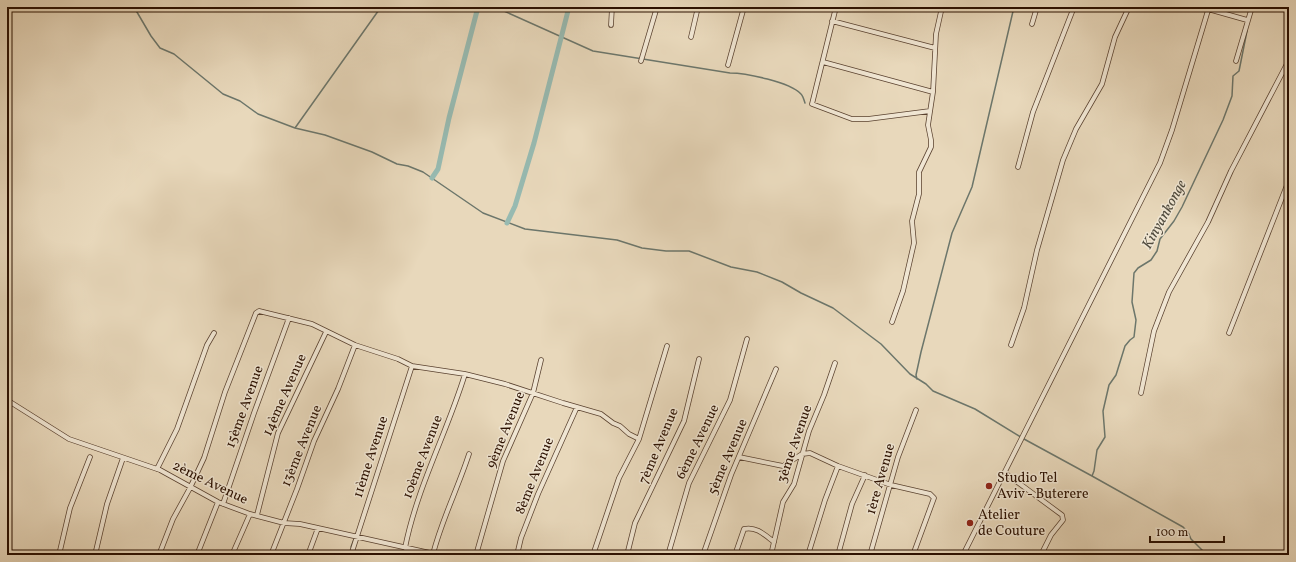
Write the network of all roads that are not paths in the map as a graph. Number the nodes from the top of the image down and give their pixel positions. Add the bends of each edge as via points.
1 (612, 7) edge
2 (657, 7) edge
3 (698, 7) edge
4 (744, 7) edge
5 (836, 7) edge
6 (942, 7) edge
7 (1037, 7) edge
8 (1074, 7) edge
9 (1130, 7) edge
10 (1252, 7) edge
11 (1208, 8) edge
12 (1247, 20) junction
13 (832, 21) junction
14 (1032, 24) dead end
15 (611, 25) dead end
16 (691, 37) dead end
17 (935, 48) junction
18 (642, 59) dead end
19 (1289, 60) edge
20 (1236, 61) dead end
21 (823, 62) junction
22 (728, 65) dead end
23 (933, 92) junction
24 (930, 112) junction
25 (1018, 167) dead end
26 (1289, 180) edge
27 (289, 318) junction
28 (892, 322) dead end
29 (326, 332) junction
30 (214, 333) dead end
31 (1230, 333) dead end
32 (747, 339) dead end
33 (355, 345) junction
34 (1011, 345) dead end
35 (667, 346) dead end
36 (699, 359) dead end
37 (541, 360) dead end
38 (835, 363) dead end
39 (412, 366) junction
40 (776, 369) dead end
41 (465, 374) junction
42 (533, 393) junction
43 (1141, 393) dead end
44 (7, 400) edge
45 (577, 407) junction
46 (916, 410) dead end
47 (639, 439) junction
48 (469, 454) dead end
49 (802, 454) junction
50 (90, 457) dead end
51 (739, 457) junction
52 (123, 458) junction
53 (838, 466) junction
54 (157, 469) junction
55 (1005, 473) junction
56 (865, 475) junction
57 (891, 485) junction
58 (190, 488) junction
59 (218, 502) junction
60 (223, 504) junction
61 (250, 514) junction
62 (257, 515) junction
63 (284, 523) junction
64 (318, 528) junction
65 (358, 538) junction
66 (774, 542) junction
67 (406, 548) junction
68 (411, 550) junction
69 (7, 551) edge
70 (433, 554) junction
71 (15, 555) edge
72 (59, 555) edge
73 (95, 555) edge
74 (159, 555) edge
75 (197, 555) edge
76 (232, 555) edge
77 (271, 555) edge
78 (308, 555) edge
79 (351, 555) edge
80 (410, 555) edge
81 (439, 555) edge
82 (476, 555) edge
83 (517, 555) edge
84 (593, 555) edge
85 (627, 555) edge
86 (668, 555) edge
87 (703, 555) edge
88 (735, 555) edge
89 (771, 555) edge
90 (808, 555) edge
91 (838, 555) edge
92 (870, 555) edge
93 (913, 555) edge
94 (963, 555) edge
95 (1041, 555) edge

1 - 15 street
2 - 18 street
3 - 16 street
4 - 22 street
5 - 13 street
6 - 17 street
7 - 14 street
8 - 25 street via 1035,107
9 - 34 street via 1115,37 1102,84 1076,129 1063,160 1035,257 1024,308
10 - 12 street
11 - 12 street
11 - 55 street via 1164,156
12 - 20 street
13 - 17 street
13 - 21 street
17 - 23 street
19 - 43 street via 1231,171 1208,222 1169,292 1154,330
21 - 23 street
21 - 24 street via 812,104 820,108 846,117 868,119
23 - 24 street
24 - 28 street via 928,125 931,147 919,172 919,194 912,221 914,243 903,290
26 - 31 street
27 - 29 street via 312,324
27 - 58 street via 259,311 256,313
27 - 60 street, 15ème Avenue
29 - 33 street
29 - 62 street, 14ème Avenue via 278,433
30 - 54 street via 207,345 174,436
32 - 86 street, 6ème Avenue via 730,400 689,483
33 - 39 street
33 - 63 street, 13ème Avenue via 314,440
35 - 47 street
36 - 85 street, 7ème Avenue via 684,422 635,523
37 - 42 street, 9ème Avenue
38 - 49 street, 3ème Avenue via 808,431
39 - 41 street
39 - 65 street, 11ème Avenue
40 - 51 street, 5ème Avenue
41 - 42 street
41 - 67 street, 10ème Avenue via 421,488
42 - 45 street
42 - 82 street, 9ème Avenue via 506,450
44 - 52 street, 2ème Avenue via 69,439
45 - 47 street via 601,414
45 - 83 street, 8ème Avenue via 538,494
46 - 57 street, 1ère Avenue via 903,441
47 - 84 street via 619,478
48 - 70 street via 439,531
49 - 51 street via 783,466
49 - 53 street via 810,453
49 - 66 street, 3ème Avenue via 793,488 783,502
50 - 72 street via 70,508
51 - 87 street, 5ème Avenue
52 - 54 street, 2ème Avenue
52 - 73 street via 107,504
53 - 56 street
53 - 90 street
54 - 58 street, 2ème Avenue
55 - 94 street
55 - 95 street via 1062,515 1063,520 1051,535
56 - 57 street
56 - 91 street via 850,510
57 - 92 street, 1ère Avenue
57 - 93 street via 930,494 934,498
58 - 59 street, 2ème Avenue
58 - 74 street via 173,519
59 - 60 street, 2ème Avenue
59 - 75 street
60 - 61 street, 2ème Avenue
61 - 62 street, 2ème Avenue
61 - 76 street
62 - 63 street, 2ème Avenue
63 - 64 street, 2ème Avenue
63 - 77 street, 13ème Avenue
64 - 65 street, 2ème Avenue
64 - 78 street
65 - 67 street, 2ème Avenue
65 - 79 street, 11ème Avenue
66 - 88 street via 762,532 744,529
66 - 89 street, 3ème Avenue
67 - 68 street, 2ème Avenue
68 - 70 street, 2ème Avenue
68 - 80 street
69 - 71 street
70 - 81 street, 2ème Avenue

